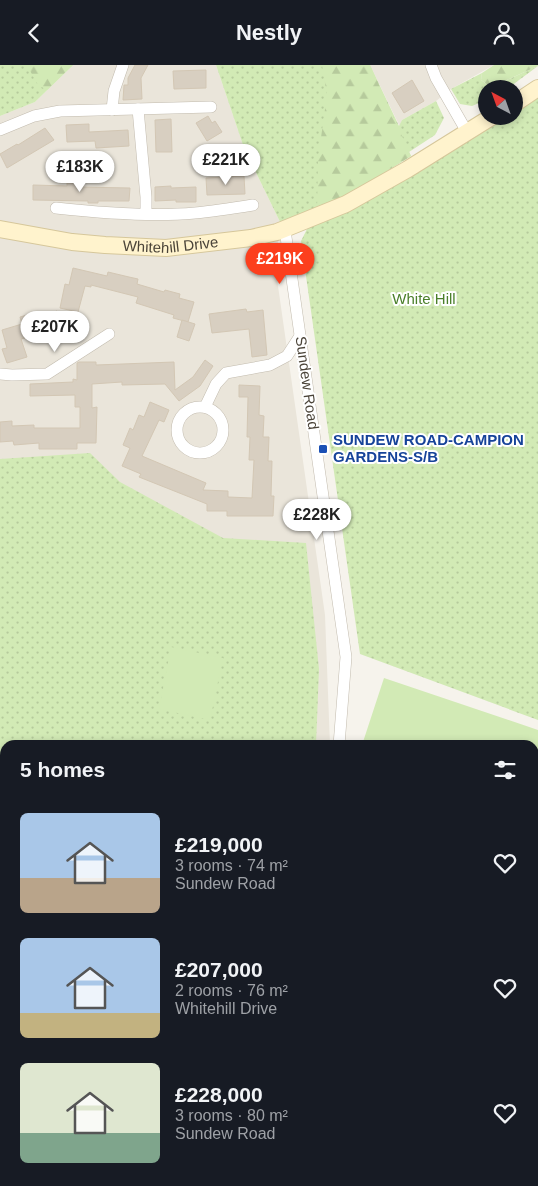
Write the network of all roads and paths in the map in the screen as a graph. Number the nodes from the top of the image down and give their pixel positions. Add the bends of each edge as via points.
1 (123, 65) edge
2 (431, 65) edge
3 (538, 89) edge
4 (523, 98) edge
5 (211, 107) dead end
6 (112, 109) junction
7 (138, 109) junction
8 (479, 125) edge
9 (0, 130) edge
10 (467, 133) junction
11 (253, 205) dead end
12 (56, 208) dead end
13 (146, 214) junction
14 (0, 229) edge
15 (285, 230) junction
16 (109, 334) dead end
17 (300, 336) junction
18 (0, 373) edge
19 (205, 407) junction
20 (339, 740) edge

1 - 6 street
2 - 10 street
3 - 4 street
5 - 7 street
6 - 7 street
6 - 9 street via 60,111 34,116
7 - 13 street
8 - 10 street, Whitehill Drive
10 - 15 street, Whitehill Drive via 346,204
11 - 13 street via 194,213
12 - 13 street
14 - 15 street, Whitehill Drive via 72,242 166,248 251,238
15 - 17 street, Sundew Road
16 - 18 street via 47,374
17 - 19 street via 287,356 270,365 226,373 216,384
17 - 20 street, Sundew Road via 346,657
19 - 19 street via 189,409 177,427 182,445 194,453 210,451 221,441 223,433 218,415

